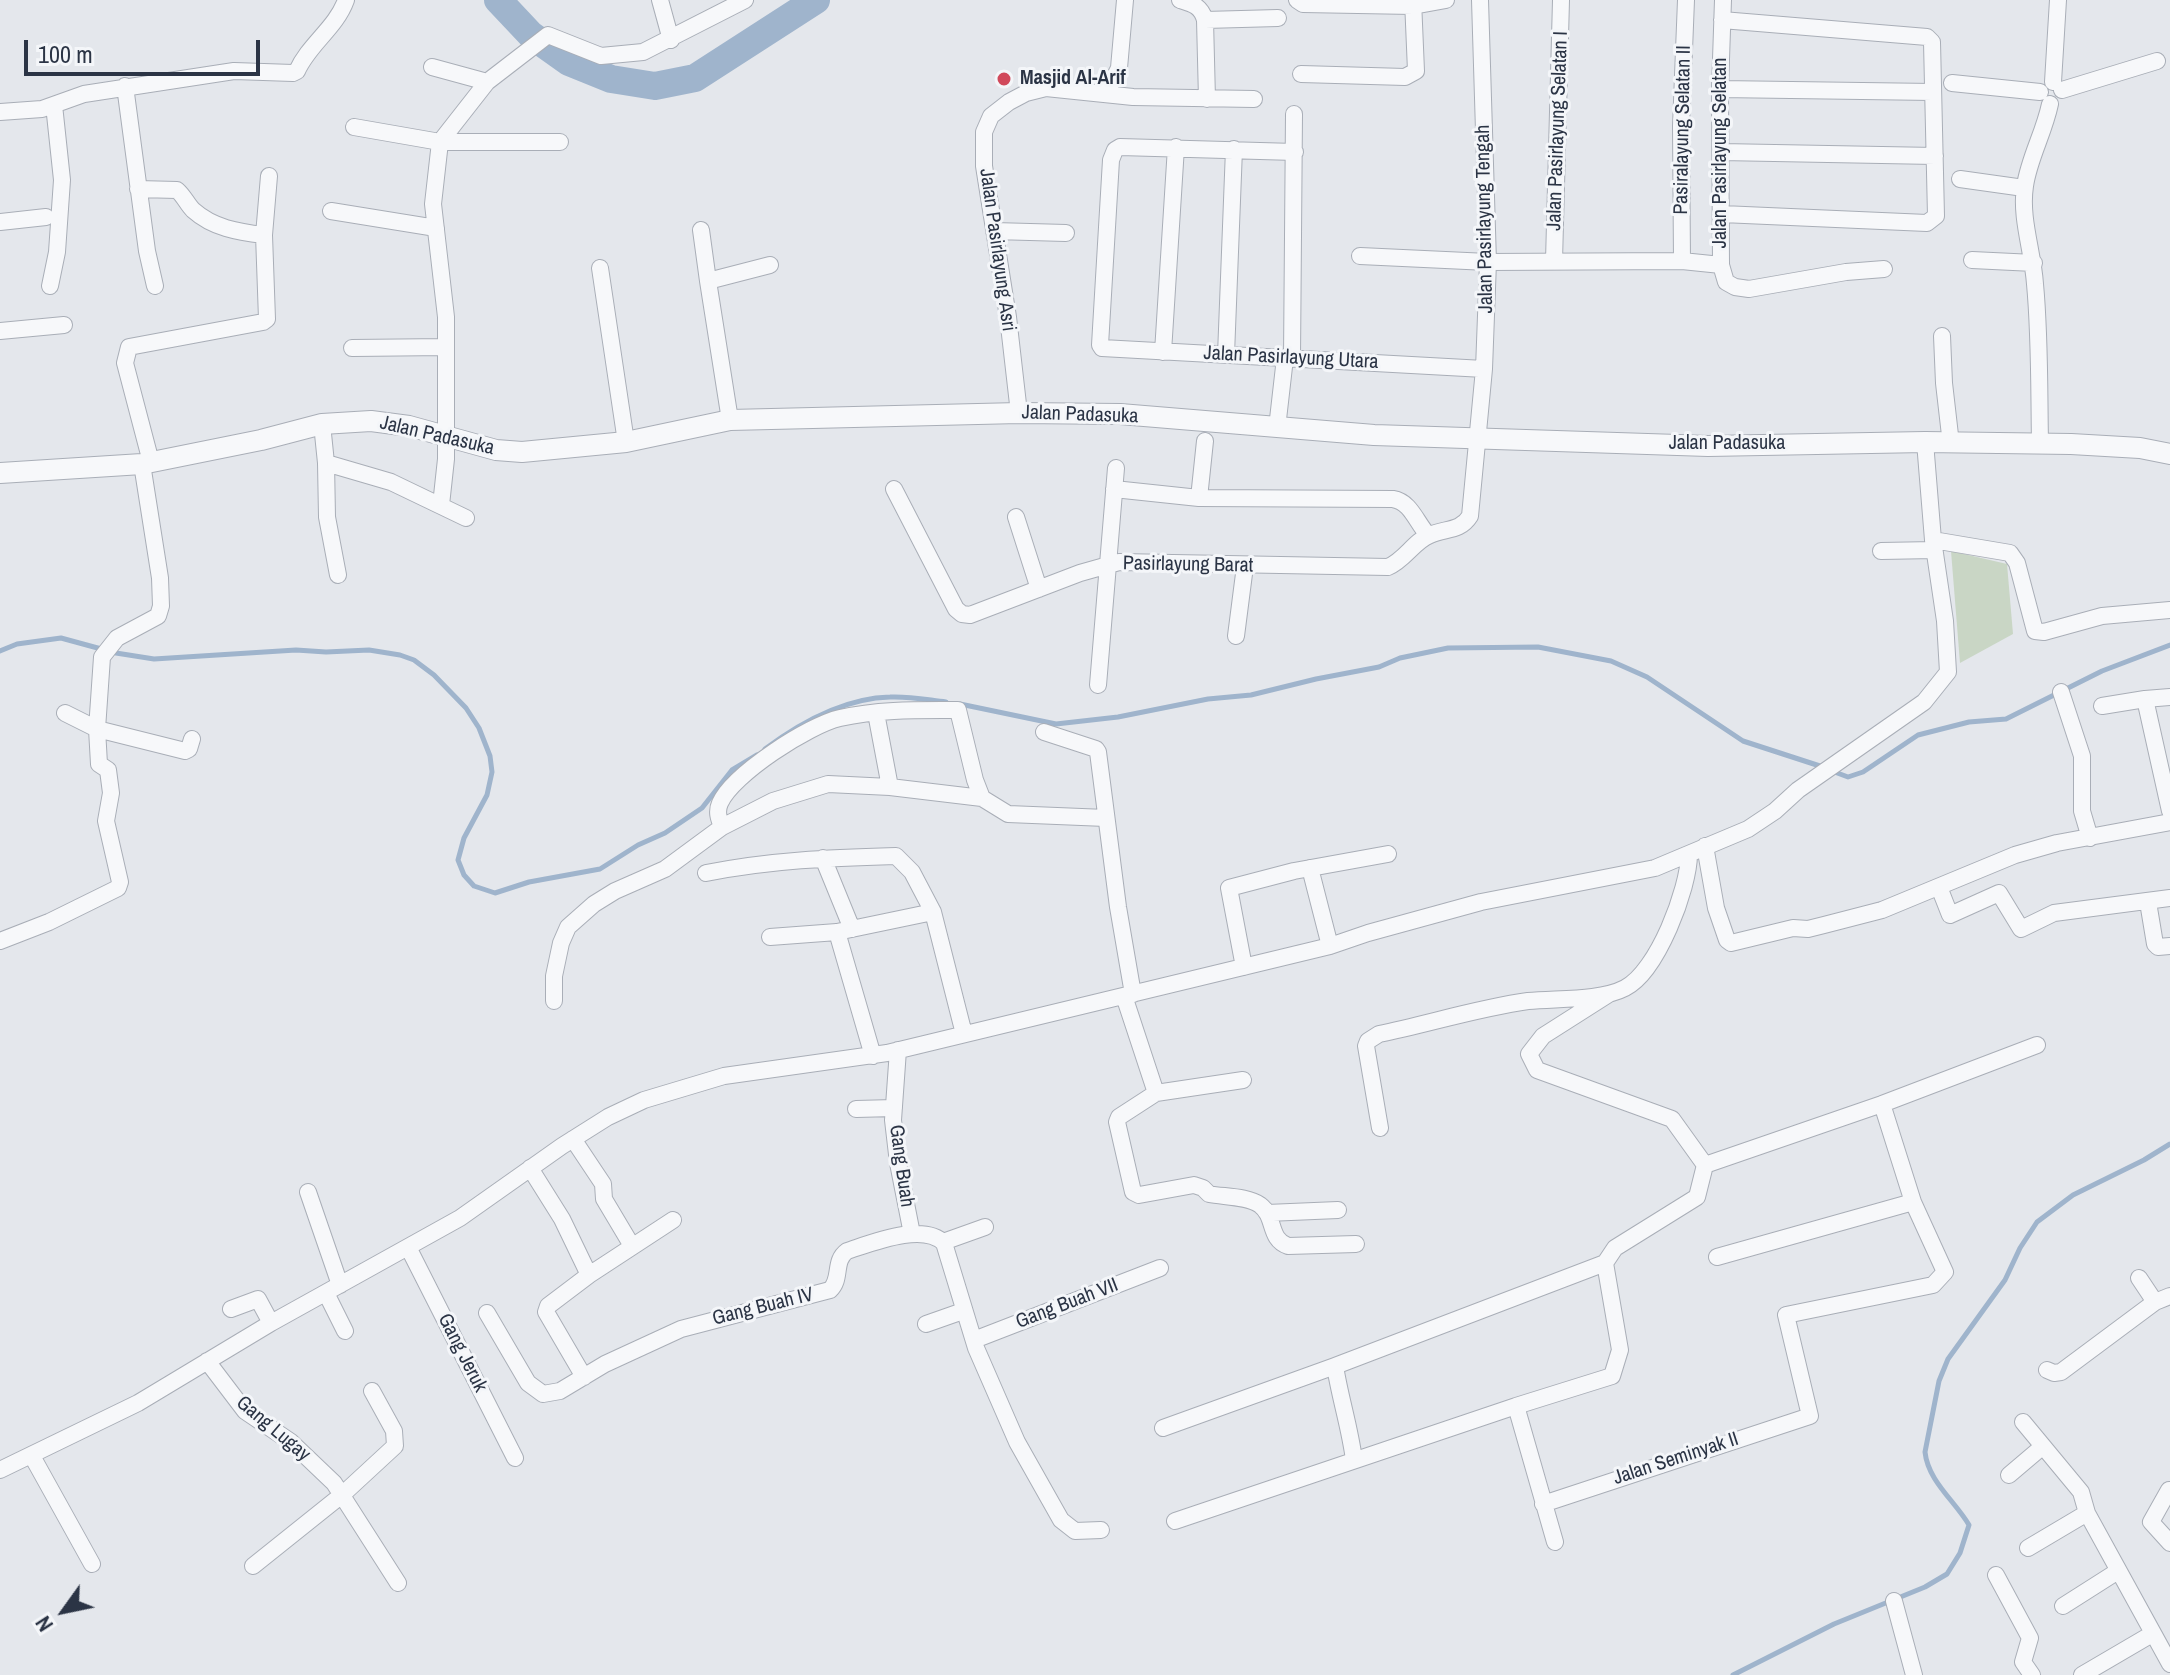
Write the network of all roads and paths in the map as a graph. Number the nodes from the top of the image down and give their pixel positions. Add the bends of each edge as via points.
1 (346, 0) edge
2 (660, 0) edge
3 (745, 0) edge
4 (1125, 0) edge
5 (1180, 0) edge
6 (1297, 0) edge
7 (1446, 0) edge
8 (1480, 0) edge
9 (1561, 0) edge
10 (1686, 0) edge
11 (1723, 0) edge
12 (2058, 0) edge
13 (1413, 3) edge
14 (1278, 18) dead end
15 (1205, 20) junction
16 (1722, 20) junction
17 (671, 40) junction
18 (2157, 61) dead end
19 (432, 67) dead end
20 (1301, 74) dead end
21 (487, 82) junction
22 (1952, 83) dead end
23 (125, 86) junction
24 (1720, 89) junction
25 (1933, 92) junction
26 (2051, 92) junction
27 (1106, 94) junction
28 (1207, 99) junction
29 (1254, 99) dead end
30 (54, 105) junction
31 (0, 112) edge
32 (1294, 114) dead end
33 (354, 127) dead end
34 (440, 142) junction
35 (560, 142) dead end
36 (1176, 147) junction
37 (1234, 149) junction
38 (1295, 152) junction
39 (1721, 152) junction
40 (1935, 156) junction
41 (269, 176) dead end
42 (1960, 179) dead end
43 (2024, 188) junction
44 (138, 189) junction
45 (331, 211) dead end
46 (1722, 214) junction
47 (46, 217) dead end
48 (0, 222) edge
49 (436, 228) junction
50 (701, 230) dead end
51 (994, 231) junction
52 (1066, 233) dead end
53 (264, 235) junction
54 (1360, 256) dead end
55 (1972, 260) dead end
56 (1554, 261) junction
57 (1682, 261) junction
58 (1488, 262) junction
59 (2034, 263) junction
60 (770, 265) dead end
61 (1721, 265) junction
62 (600, 268) dead end
63 (1884, 269) dead end
64 (708, 281) junction
65 (50, 286) dead end
66 (155, 286) dead end
67 (64, 325) dead end
68 (0, 331) edge
69 (1942, 336) dead end
70 (446, 347) junction
71 (352, 348) dead end
72 (1163, 352) junction
73 (1226, 355) junction
74 (1289, 358) junction
75 (1484, 369) junction
76 (1019, 413) junction
77 (730, 420) junction
78 (322, 424) junction
79 (1277, 428) junction
80 (446, 436) junction
81 (1476, 438) junction
82 (1205, 441) dead end
83 (626, 442) junction
84 (1925, 442) junction
85 (2040, 443) junction
86 (1951, 444) junction
87 (2170, 454) edge
88 (147, 463) junction
89 (326, 463) junction
90 (1116, 468) dead end
91 (0, 473) edge
92 (894, 489) dead end
93 (1114, 489) junction
94 (1199, 498) junction
95 (441, 505) junction
96 (1016, 517) dead end
97 (466, 518) dead end
98 (1428, 535) junction
99 (1933, 545) junction
100 (1881, 551) dead end
101 (1108, 564) junction
102 (1245, 566) junction
103 (338, 575) dead end
104 (1039, 589) junction
105 (2170, 610) edge
106 (1236, 636) dead end
107 (1098, 685) dead end
108 (2061, 692) dead end
109 (2170, 697) edge
110 (2145, 699) junction
111 (2102, 706) dead end
112 (65, 713) dead end
113 (876, 713) junction
114 (97, 729) junction
115 (1044, 732) dead end
116 (192, 739) dead end
117 (890, 787) junction
118 (982, 798) junction
119 (2170, 811) edge
120 (1106, 818) junction
121 (2170, 822) edge
122 (722, 827) junction
123 (2090, 838) junction
124 (1705, 846) junction
125 (1388, 854) dead end
126 (1689, 854) junction
127 (823, 858) junction
128 (1310, 868) junction
129 (706, 873) dead end
130 (1939, 887) junction
131 (2170, 898) edge
132 (2148, 902) junction
133 (933, 912) junction
134 (844, 930) junction
135 (770, 937) dead end
136 (0, 941) edge
137 (1330, 946) junction
138 (2170, 946) edge
139 (1244, 967) junction
140 (1609, 994) junction
141 (1129, 995) junction
142 (554, 1001) dead end
143 (964, 1034) junction
144 (2037, 1045) dead end
145 (898, 1050) junction
146 (873, 1056) junction
147 (1243, 1080) dead end
148 (1156, 1093) junction
149 (1882, 1104) junction
150 (894, 1108) junction
151 (856, 1109) dead end
152 (1380, 1128) dead end
153 (573, 1139) junction
154 (1705, 1165) junction
155 (530, 1168) junction
156 (308, 1192) dead end
157 (1913, 1202) junction
158 (1338, 1210) dead end
159 (1267, 1213) junction
160 (673, 1220) dead end
161 (985, 1227) dead end
162 (912, 1234) junction
163 (943, 1242) junction
164 (1356, 1244) dead end
165 (632, 1246) junction
166 (408, 1247) junction
167 (1717, 1257) dead end
168 (1605, 1263) junction
169 (1160, 1268) dead end
170 (589, 1275) junction
171 (2139, 1278) dead end
172 (333, 1289) junction
173 (2163, 1299) edge
174 (231, 1309) dead end
175 (963, 1311) junction
176 (487, 1313) dead end
177 (271, 1323) junction
178 (926, 1324) dead end
179 (345, 1331) dead end
180 (974, 1340) junction
181 (207, 1361) junction
182 (1335, 1366) junction
183 (2047, 1370) dead end
184 (584, 1377) junction
185 (372, 1391) dead end
186 (1516, 1406) junction
187 (2023, 1422) dead end
188 (1163, 1428) dead end
189 (2042, 1447) junction
190 (32, 1456) junction
191 (515, 1458) dead end
192 (1354, 1460) junction
193 (0, 1470) edge
194 (2009, 1475) dead end
195 (2170, 1490) edge
196 (343, 1494) junction
197 (1543, 1504) junction
198 (2087, 1513) junction
199 (1175, 1521) dead end
200 (1101, 1530) dead end
201 (1555, 1542) dead end
202 (2170, 1543) edge
203 (2028, 1548) dead end
204 (92, 1564) dead end
205 (253, 1566) dead end
206 (2118, 1571) junction
207 (1996, 1575) dead end
208 (398, 1583) dead end
209 (1894, 1601) dead end
210 (2063, 1606) dead end
211 (2152, 1634) junction
212 (2170, 1663) edge
213 (1914, 1675) edge
214 (2032, 1675) edge
215 (2082, 1675) edge

1 - 23 street via 341,14 293,73 234,71
2 - 17 street
3 - 17 street
4 - 27 street via 1119,68
5 - 15 street via 1196,5
6 - 13 street
7 - 13 street
8 - 58 street, Jalan Pasirlayung Tengah
9 - 56 street, Jalan Pasirlayung Selatan I
10 - 57 street, Pasiralayung Selatan II
11 - 16 street, Jalan Pasirlayung Selatan
12 - 26 street
13 - 20 street via 1412,75
14 - 15 street
15 - 28 street
16 - 24 street, Jalan Pasirlayung Selatan
16 - 25 street via 1927,37 1932,42
17 - 21 street via 643,52 601,56 548,35
18 - 26 street
19 - 21 street
21 - 34 street
22 - 26 street
23 - 30 street
23 - 44 street
24 - 25 street
24 - 39 street, Jalan Pasirlayung Selatan
25 - 40 street
26 - 43 street
27 - 28 street, Jalan Pasirlayung Asri
27 - 51 street, Jalan Pasirlayung Asri via 1046,88 1017,97 991,116 984,132 984,166
28 - 29 street, Jalan Pasirlayung Asri
30 - 31 street
30 - 65 street via 62,180
32 - 38 street
33 - 34 street
34 - 35 street
34 - 49 street via 434,179
36 - 37 street
36 - 72 street
36 - 72 street, Jalan Pasirlayung Utara via 1120,147 1112,153 1100,345
37 - 38 street
37 - 73 street
38 - 74 street
39 - 40 street
39 - 46 street, Jalan Pasirlayung Selatan
40 - 46 street via 1936,216 1927,223
41 - 53 street
42 - 43 street
43 - 59 street
44 - 53 street via 177,190 191,208 217,225
44 - 66 street
45 - 49 street
46 - 61 street, Jalan Pasirlayung Selatan
47 - 48 street
49 - 70 street
50 - 64 street
51 - 52 street
51 - 76 street, Jalan Pasirlayung Asri
53 - 88 street via 266,321 129,347 125,354
54 - 58 street, Jalan Pasirlayung Selatan
55 - 59 street
56 - 57 street, Jalan Pasirlayung Selatan
56 - 58 street, Jalan Pasirlayung Selatan
57 - 61 street, Jalan Pasirlayung Selatan
58 - 75 street, Jalan Pasirlayung Tengah
59 - 85 street
60 - 64 street
61 - 63 street via 1726,282 1749,289
62 - 83 street
64 - 77 street
67 - 68 street
69 - 86 street
70 - 71 street
70 - 80 street
72 - 73 street, Jalan Pasirlayung Utara
73 - 74 street, Jalan Pasirlayung Utara
74 - 75 street, Jalan Pasirlayung Utara
74 - 79 street
75 - 81 street, Jalan Pasirlayung Tengah
76 - 77 street, Jalan Padasuka
76 - 79 street, Jalan Padasuka via 1120,414
77 - 83 street, Jalan Padasuka
78 - 80 street, Jalan Padasuka via 371,421
78 - 88 street, Jalan Padasuka
78 - 89 street
79 - 81 street, Jalan Padasuka
80 - 83 street, Jalan Padasuka via 522,452
80 - 95 street
81 - 84 street, Jalan Padasuka via 1708,446
81 - 98 street, Pasirlayung Barat via 1470,516 1460,526
82 - 94 street
84 - 86 street, Jalan Padasuka
84 - 99 street
85 - 86 street, Jalan Padasuka
85 - 87 street, Jalan Padasuka via 2115,445
88 - 91 street, Jalan Padasuka
88 - 114 street via 161,606 158,616 117,638 102,657
89 - 95 street via 391,482
89 - 103 street via 327,517
90 - 93 street
92 - 104 street, Pasirlayung Barat via 962,614
93 - 94 street
93 - 101 street
94 - 98 street via 1393,499 1408,506
95 - 97 street
96 - 104 street
98 - 102 street, Pasirlayung Barat via 1388,567
99 - 100 street
99 - 105 street via 2013,556 2035,631 2102,616
99 - 124 street via 1948,672 1924,702 1775,811 1748,829
101 - 102 street, Pasirlayung Barat
101 - 104 street, Pasirlayung Barat
101 - 107 street
102 - 106 street
108 - 123 street via 2082,756 2082,811
109 - 110 street
110 - 111 street
110 - 119 street
112 - 114 street
113 - 117 street
113 - 118 street via 958,710
113 - 122 street via 838,718 771,753 722,800
114 - 116 street via 187,751
114 - 136 street via 99,764 108,770 111,787 106,821 118,888
115 - 120 street via 1096,749
117 - 118 street
117 - 122 street via 828,784 773,801
118 - 120 street via 1008,814
120 - 141 street
121 - 123 street
122 - 142 street via 665,869 594,904 568,927 554,976
123 - 130 street via 2015,855
124 - 126 street
124 - 130 street via 1716,908 1731,943 1882,910
125 - 128 street
126 - 137 street via 1655,868 1481,902
126 - 140 street via 1680,897 1647,967 1626,988
127 - 129 street
127 - 133 street via 896,856 912,872
127 - 134 street
128 - 137 street
128 - 139 street via 1229,888
130 - 132 street via 1950,915 1999,893 2021,929 2054,913
131 - 132 street
132 - 138 street via 2155,944
133 - 134 street
133 - 143 street
134 - 135 street
134 - 146 street
137 - 139 street
139 - 141 street
140 - 152 street via 1525,1002 1371,1038 1366,1046
140 - 154 street via 1543,1036 1529,1054 1537,1070 1672,1119
141 - 143 street
141 - 148 street
143 - 145 street
144 - 149 street
145 - 146 street
145 - 150 street, Gang Buah
146 - 153 street via 766,1068 679,1088 644,1100
147 - 148 street
148 - 159 street via 1117,1122 1133,1192 1194,1185 1209,1194 1259,1204
149 - 154 street
149 - 157 street
150 - 151 street
150 - 162 street, Gang Buah
153 - 155 street
153 - 165 street via 603,1184 604,1199
154 - 168 street via 1697,1197 1615,1248
155 - 166 street
155 - 170 street
156 - 172 street
157 - 167 street
157 - 197 street, Jalan Seminyak II via 1945,1272 1933,1285 1786,1315 1810,1416
158 - 159 street
159 - 164 street via 1282,1244
160 - 165 street
161 - 163 street
162 - 163 street
162 - 184 street, Gang Buah IV via 844,1252 830,1290 681,1329
163 - 175 street
165 - 170 street
166 - 172 street
166 - 191 street, Gang Jeruk
168 - 182 street
168 - 186 street via 1620,1350 1612,1376
169 - 180 street, Gang Buah VII
170 - 184 street via 546,1312
171 - 173 street
172 - 177 street
172 - 179 street
173 - 183 street via 2061,1372
174 - 177 street via 258,1299
175 - 178 street
175 - 180 street
176 - 184 street via 537,1391 560,1391
177 - 181 street
180 - 200 street via 1017,1442 1061,1520 1075,1531
181 - 190 street
181 - 196 street, Gang Lugay via 245,1411 291,1442
182 - 188 street
182 - 192 street
185 - 196 street via 396,1443
186 - 192 street
186 - 197 street
187 - 189 street
189 - 194 street
189 - 198 street via 2081,1492
190 - 193 street
190 - 204 street
192 - 199 street
195 - 202 street via 2151,1522
196 - 205 street
196 - 208 street, Gang Lugay
197 - 201 street
198 - 203 street
198 - 206 street
206 - 210 street
206 - 211 street
207 - 214 street via 2030,1638 2023,1662
209 - 213 street
211 - 212 street
211 - 215 street

